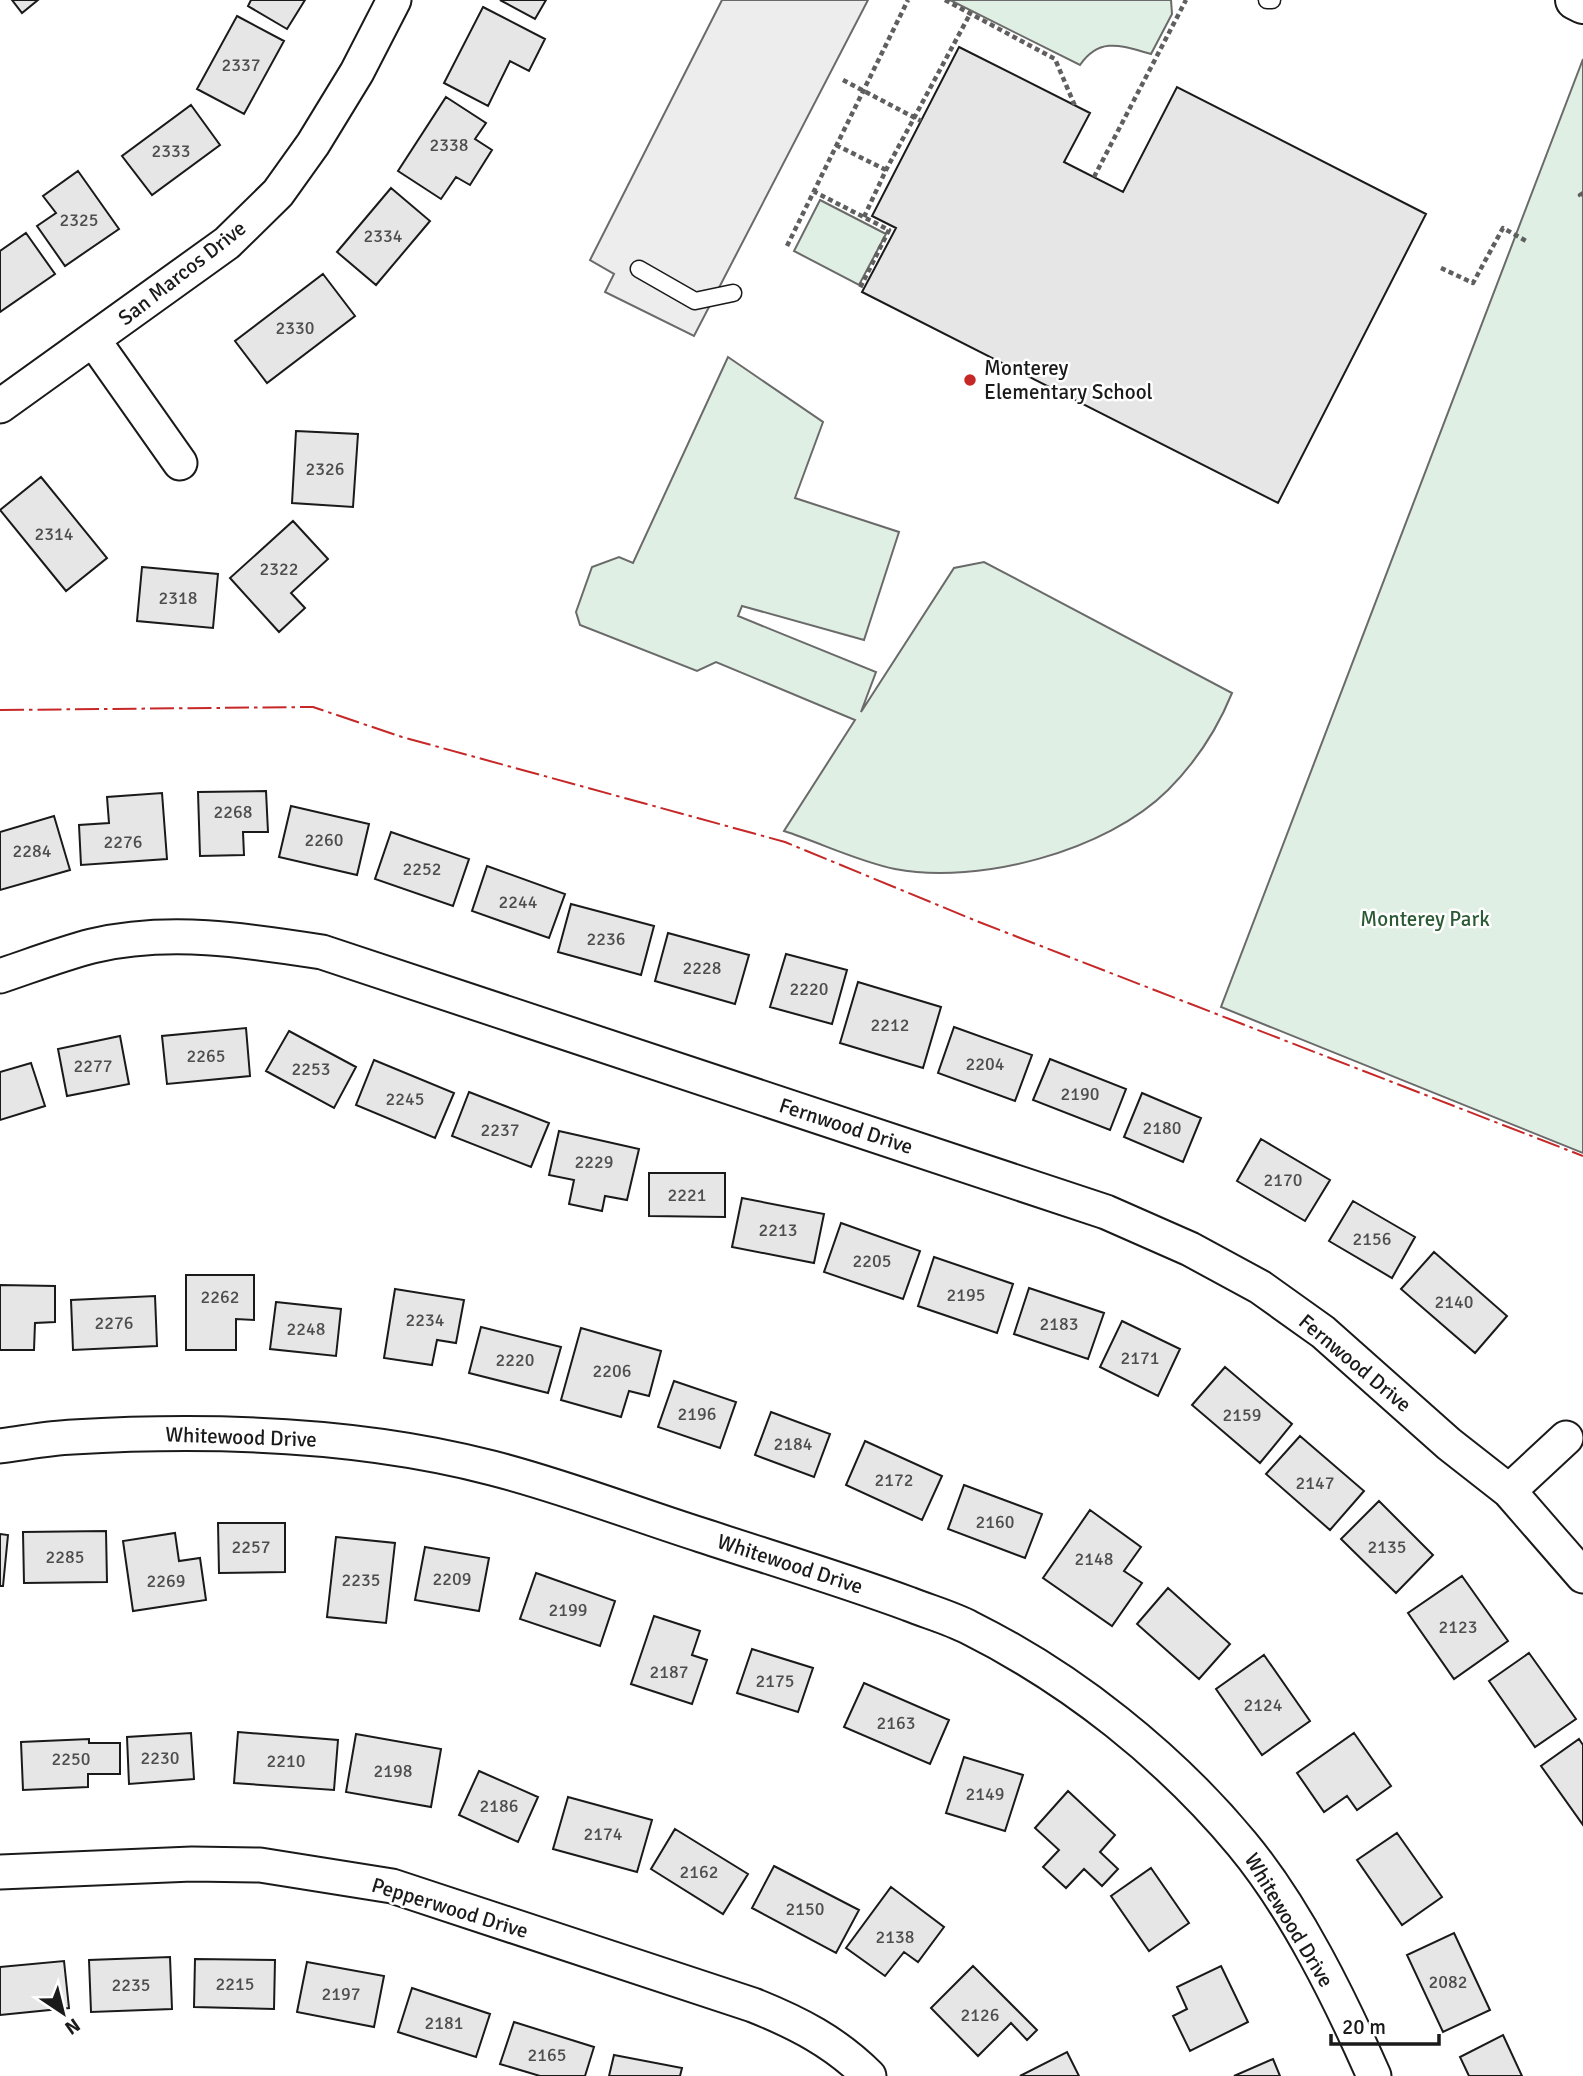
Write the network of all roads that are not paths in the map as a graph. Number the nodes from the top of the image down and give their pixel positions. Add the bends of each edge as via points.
1 (394, 0) edge
2 (1267, 0) edge
3 (1272, 0) edge
4 (1575, 0) edge
5 (1583, 4) edge
6 (639, 269) dead end
7 (733, 293) dead end
8 (94, 341) junction
9 (0, 406) edge
10 (180, 463) dead end
11 (0, 976) edge
12 (1566, 1438) dead end
13 (0, 1446) edge
14 (1508, 1491) junction
15 (1583, 1576) edge
16 (0, 1872) edge
17 (869, 2076) edge
18 (1374, 2076) edge

1 - 8 street, San Marcos Drive via 351,82 278,193 227,243
2 - 3 lane
4 - 5 street
6 - 7 lane via 695,301
8 - 9 street, San Marcos Drive
8 - 10 street
11 - 14 street, Fernwood Drive via 93,946 168,936 240,939 322,952 1106,1212 1260,1287 1323,1332
12 - 14 street
13 - 18 street, Whitewood Drive via 69,1437 185,1433 339,1441 420,1452 507,1472 968,1626 1048,1673 1116,1723 1191,1789 1243,1845 1322,1970
14 - 15 street, Fernwood Drive
16 - 17 street, Pepperwood Drive via 260,1865 392,1886 753,2005 803,2025 845,2052

